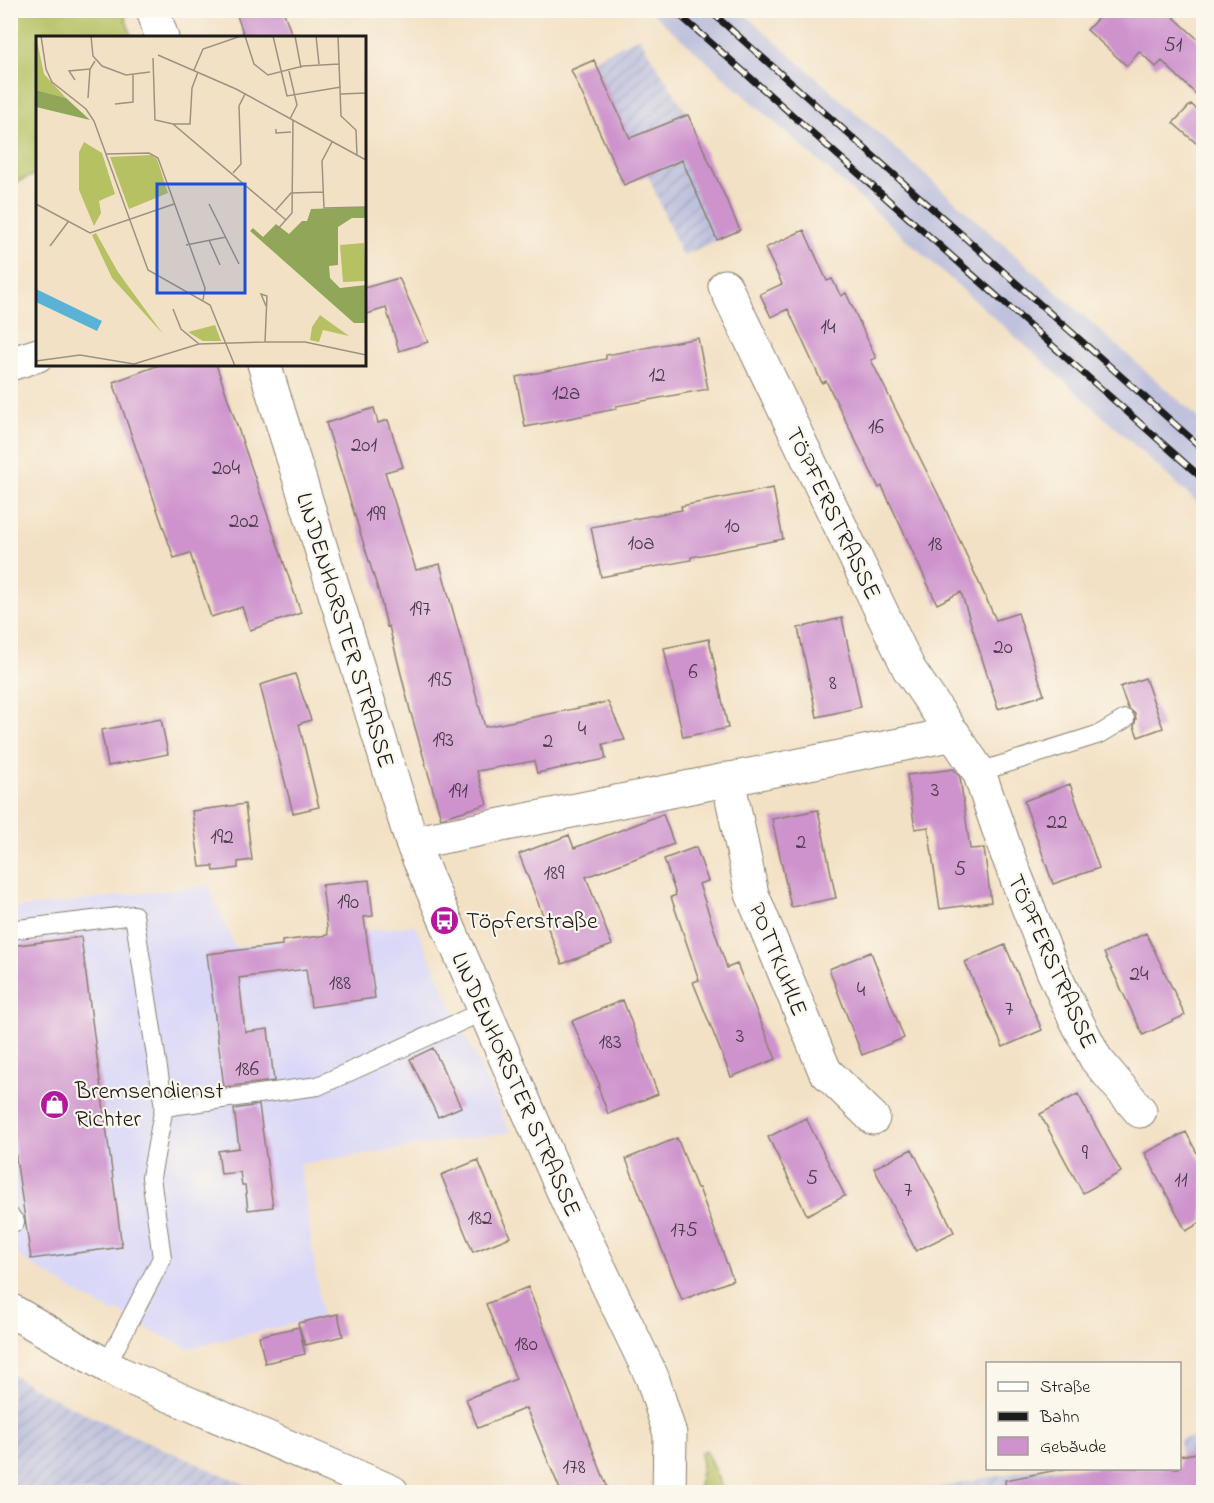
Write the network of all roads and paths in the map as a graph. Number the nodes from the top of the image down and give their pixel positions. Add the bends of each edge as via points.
1 (153, 10) edge
2 (161, 36) edge
3 (725, 286) dead end
4 (36, 356) edge
5 (10, 364) edge
6 (265, 366) edge
7 (1125, 718) dead end
8 (954, 734) junction
9 (979, 772) junction
10 (728, 779) junction
11 (412, 843) junction
12 (10, 930) edge
13 (486, 1010) junction
14 (164, 1107) junction
15 (1140, 1111) dead end
16 (873, 1118) dead end
17 (10, 1310) edge
18 (106, 1366) junction
19 (392, 1492) edge
20 (669, 1492) edge

1 - 2 street
3 - 8 street, TÖPFERSTRASSE via 909,669
4 - 5 street
6 - 11 street, LINDENHORSTER STRASSE
7 - 9 lane via 1101,734
8 - 9 street, TÖPFERSTRASSE
8 - 10 street
9 - 15 street, TÖPFERSTRASSE via 1053,971 1096,1059
10 - 11 street
10 - 16 street, POTTKUHLE via 752,894 825,1071
11 - 13 street, LINDENHORSTER STRASSE
12 - 14 lane via 134,915
13 - 14 lane via 318,1086
13 - 20 street, LINDENHORSTER STRASSE via 570,1207 652,1377 670,1434
14 - 18 lane via 152,1177 162,1258
17 - 18 street
18 - 19 street

